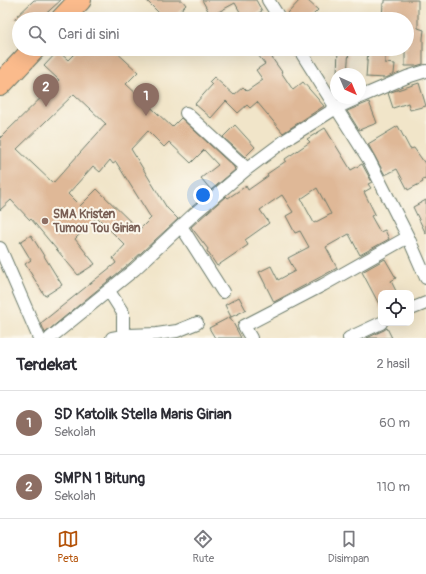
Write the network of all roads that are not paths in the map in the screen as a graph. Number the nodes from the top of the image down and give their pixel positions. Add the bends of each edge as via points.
1 (80, 0) edge
2 (268, 0) edge
3 (69, 12) edge
4 (276, 12) edge
5 (27, 56) edge
6 (303, 56) edge
7 (426, 71) edge
8 (0, 85) edge
9 (366, 95) edge
10 (345, 104) edge
11 (336, 108) junction
12 (186, 113) dead end
13 (247, 169) junction
14 (181, 226) junction
15 (408, 237) junction
16 (0, 248) edge
17 (426, 278) edge
18 (109, 291) junction
19 (223, 292) dead end
20 (426, 302) edge
21 (414, 308) edge
22 (197, 323) dead end
23 (378, 324) edge
24 (128, 336) junction
25 (39, 338) edge
26 (50, 338) edge
27 (112, 338) edge
28 (251, 338) edge
29 (349, 338) edge

1 - 3 highway
2 - 4 street
5 - 8 highway
6 - 11 street
7 - 9 street
10 - 11 street
11 - 13 street via 287,139
11 - 15 street via 369,160
12 - 13 street
13 - 14 street
14 - 18 street
14 - 19 street
15 - 17 street
15 - 28 street via 244,326
16 - 25 street
18 - 24 street via 123,313 123,330
18 - 26 street
20 - 21 street
22 - 24 street via 177,331
23 - 29 street
24 - 27 street

